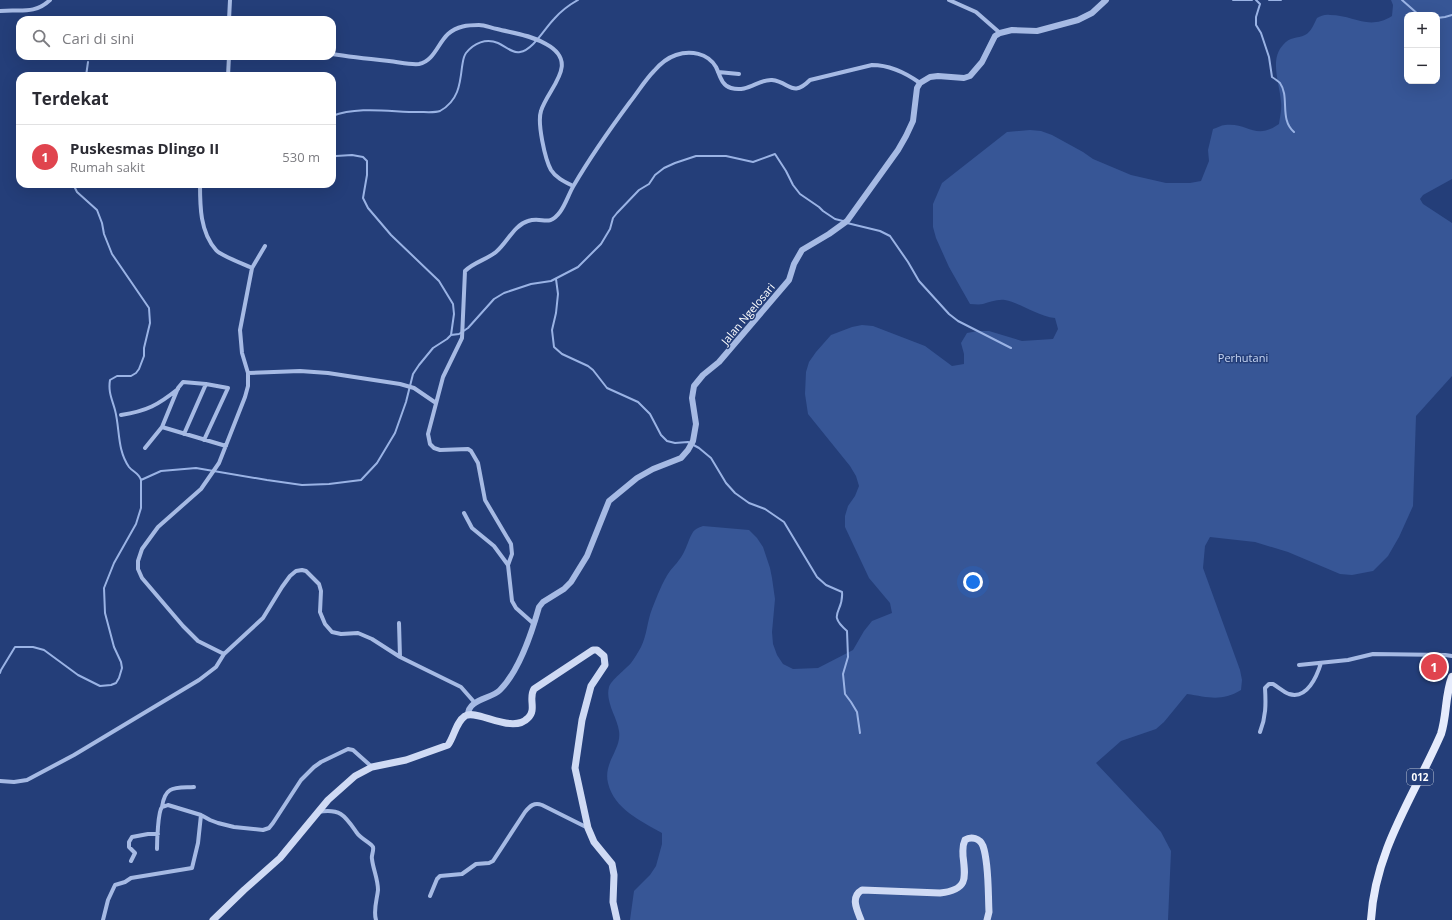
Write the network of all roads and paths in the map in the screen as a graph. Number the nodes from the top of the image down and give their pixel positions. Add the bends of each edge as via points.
1 (50, 0) edge
2 (230, 0) edge
3 (949, 0) edge
4 (1106, 0) edge
5 (0, 11) edge
6 (229, 16) edge
7 (1000, 33) junction
8 (336, 55) edge
9 (229, 60) edge
10 (228, 72) edge
11 (718, 72) junction
12 (739, 74) dead end
13 (920, 83) junction
14 (573, 186) junction
15 (200, 188) edge
16 (265, 246) dead end
17 (252, 268) junction
18 (248, 372) junction
19 (206, 384) junction
20 (178, 388) junction
21 (436, 403) junction
22 (121, 415) dead end
23 (162, 428) junction
24 (184, 434) junction
25 (204, 440) junction
26 (226, 446) junction
27 (145, 448) dead end
28 (464, 513) dead end
29 (508, 565) junction
30 (399, 623) dead end
31 (534, 624) junction
32 (224, 654) junction
33 (1452, 656) edge
34 (400, 657) junction
35 (1321, 663) junction
36 (1298, 665) dead end
37 (1452, 677) edge
38 (475, 703) junction
39 (468, 715) junction
40 (1260, 732) dead end
41 (372, 767) junction
42 (0, 781) edge
43 (194, 787) dead end
44 (162, 807) junction
45 (318, 812) junction
46 (201, 815) junction
47 (588, 828) junction
48 (158, 834) junction
49 (157, 849) dead end
50 (131, 861) dead end
51 (430, 896) dead end
52 (104, 920) edge
53 (213, 920) edge
54 (376, 920) edge
55 (617, 920) edge
56 (861, 920) edge
57 (987, 920) edge
58 (1371, 920) edge

1 - 5 street via 34,10
2 - 6 street
3 - 7 street via 976,12
4 - 7 street via 1092,13 1078,20 1037,32 1012,30
7 - 13 street via 995,36 982,62 970,76 930,77
8 - 14 street via 420,64 430,58 447,35 455,29 481,24 544,42 554,48 560,58 562,69 541,111 543,141 551,170
9 - 10 street
11 - 12 street
11 - 13 street via 724,84 730,88 741,89 771,80 790,88 802,87 810,80 872,65 882,65 909,75
11 - 14 street via 708,59 691,52 664,61 601,142
13 - 31 street, Jalan Ngelosari via 916,88 913,121 906,136 857,208 845,222 802,250 789,280 719,362 697,381 692,392 696,424 693,441 688,450 681,458 637,478 609,501 587,556 571,582 539,607
14 - 21 street via 554,219 545,222 533,220 520,225 496,253 473,264 465,271 462,338 443,377
15 - 17 street via 201,214 207,236 216,251
16 - 17 street
17 - 18 street via 240,330 242,353
18 - 21 street via 328,373 400,384 414,388
18 - 26 street via 245,397
19 - 20 street via 183,382
19 - 24 street
19 - 25 street via 228,388
20 - 22 street via 162,402 148,409
20 - 23 street
21 - 29 street via 428,434 430,444 440,450 463,448 471,451 478,463 485,500 511,544 512,554
23 - 24 street
23 - 27 street
24 - 25 street
25 - 26 street
26 - 32 street via 219,463 201,489 158,527 142,549 138,561 142,578 183,626 198,641
28 - 29 street via 472,528 494,546
29 - 31 street via 512,601
30 - 34 street
31 - 38 street, Jalan Ngelosari via 526,649 505,685 499,692
32 - 34 street via 263,618 290,576 302,570 319,584 320,612 332,632 358,633
32 - 42 street via 216,667 199,680 74,755 27,780
33 - 35 street via 1373,654
34 - 38 street via 461,687
35 - 36 street
35 - 40 street via 1317,677 1298,695 1288,694 1269,684 1266,688 1264,722
37 - 58 main road, 012 via 1441,734 1388,845 1374,889
38 - 39 street via 469,708
39 - 41 main road via 461,721 448,745 406,760
39 - 47 main road via 506,723 524,722 533,709 532,692 537,686 592,650 602,654 605,665 591,686 576,759 577,777
41 - 45 main road via 355,776
41 - 46 street via 353,750 348,749 320,762 301,780 274,823 264,830 234,827
43 - 44 street via 177,788 166,792
44 - 46 street via 168,805
44 - 48 street
45 - 53 main road via 280,858
45 - 54 street via 328,810 341,814 373,848 372,858 378,888
46 - 52 street via 192,868 131,878 115,885 108,900
47 - 51 street via 535,804 525,812 493,861 476,864 462,874 440,876
47 - 55 main road via 594,842 612,864 613,902
48 - 49 street
48 - 50 street via 132,837 129,847 135,853
56 - 57 main road via 854,898 862,890 940,893 959,889 965,874 962,846 965,840 972,837 981,843 986,860 989,912

